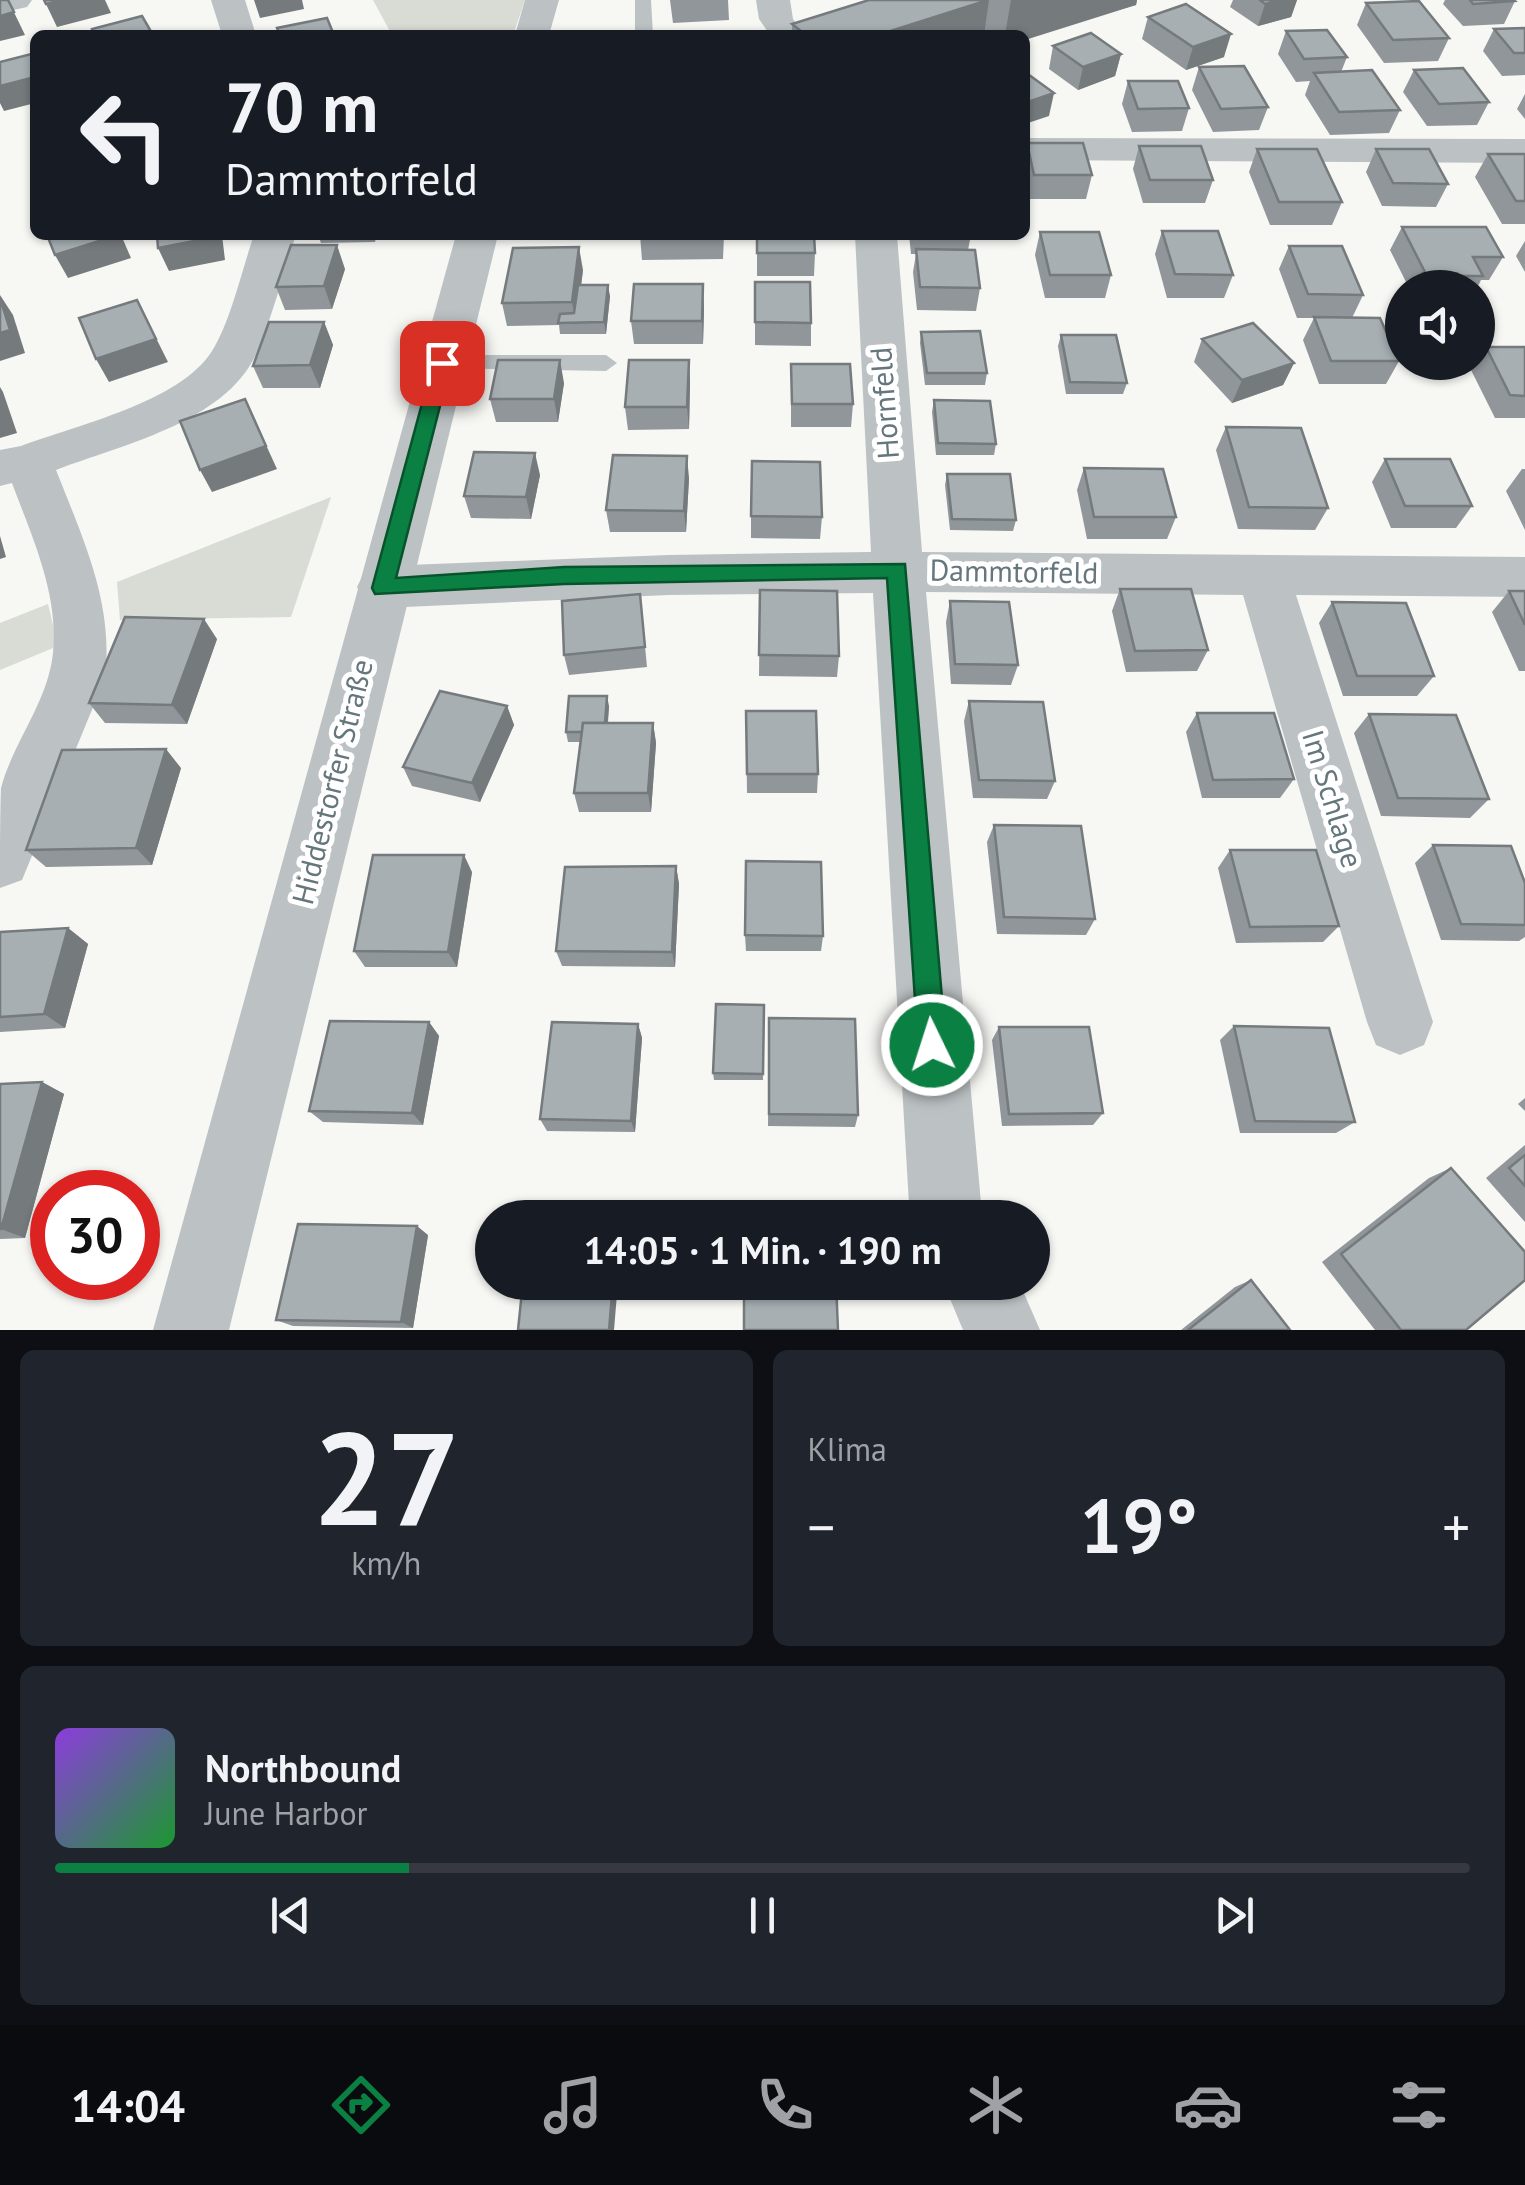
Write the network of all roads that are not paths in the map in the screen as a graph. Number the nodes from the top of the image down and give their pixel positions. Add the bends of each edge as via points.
1 (15, 0) edge
2 (228, 0) edge
3 (542, 0) edge
4 (642, 0) edge
5 (772, 0) edge
6 (0, 4) edge
7 (238, 30) edge
8 (533, 30) edge
9 (644, 30) edge
10 (796, 30) edge
11 (1030, 149) edge
12 (1525, 151) edge
13 (273, 240) edge
14 (476, 240) edge
15 (876, 240) edge
16 (442, 363) junction
17 (606, 363) dead end
18 (15, 465) edge
19 (898, 570) junction
20 (1264, 576) junction
21 (1525, 577) edge
22 (383, 588) junction
23 (0, 860) edge
24 (1400, 1022) dead end
25 (945, 1200) edge
26 (988, 1300) edge
27 (191, 1330) edge
28 (1002, 1330) edge

1 - 6 street
2 - 7 street
3 - 8 street
4 - 9 lane
5 - 10 street via 776,19
11 - 12 street
13 - 18 street via 234,354 211,383 178,405
14 - 16 street, Hiddestorfer Straße
15 - 19 street, Hornfeld
16 - 17 lane
16 - 22 street, Hiddestorfer Straße
18 - 23 street via 83,619 84,648 78,678
19 - 20 street, Dammtorfeld
19 - 22 street, Dammtorfeld via 564,576
19 - 25 street, Hornfeld
20 - 21 street, Dammtorfeld
20 - 24 street, Im Schlage
22 - 27 street, Hiddestorfer Straße
26 - 28 street

